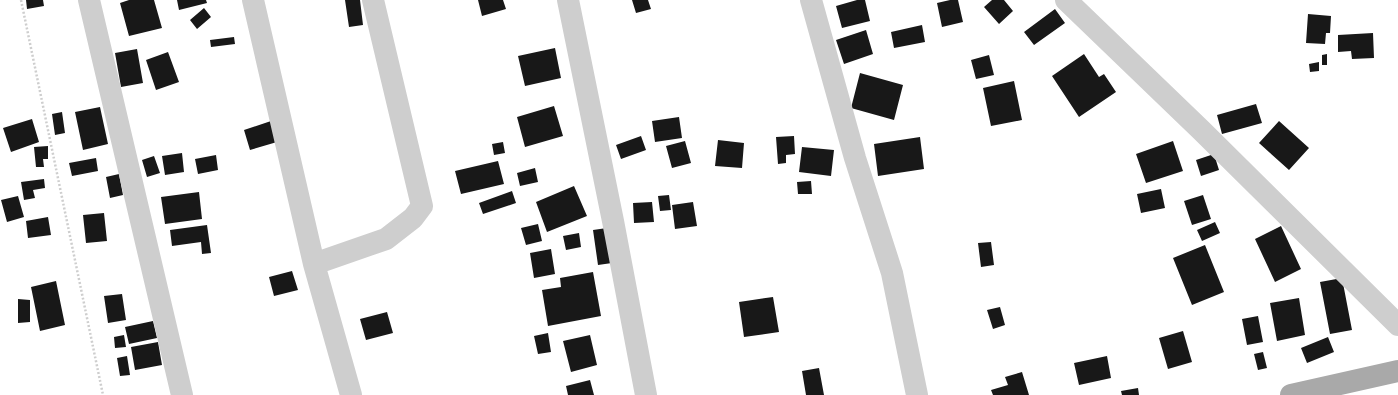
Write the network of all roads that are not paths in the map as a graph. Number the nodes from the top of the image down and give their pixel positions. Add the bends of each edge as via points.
1 (89, 0) edge
2 (253, 0) edge
3 (373, 0) edge
4 (568, 0) edge
5 (811, 0) edge
6 (1066, 0) edge
7 (314, 264) junction
8 (1398, 325) edge
9 (1398, 371) edge
10 (182, 395) edge
11 (351, 395) edge
12 (646, 395) edge
13 (917, 395) edge
14 (1291, 395) edge

1 - 10 street
2 - 7 street
3 - 7 street via 422,206 413,218 386,239
4 - 12 street
5 - 13 street via 855,158 892,273
6 - 8 street
7 - 11 street
9 - 14 main road

